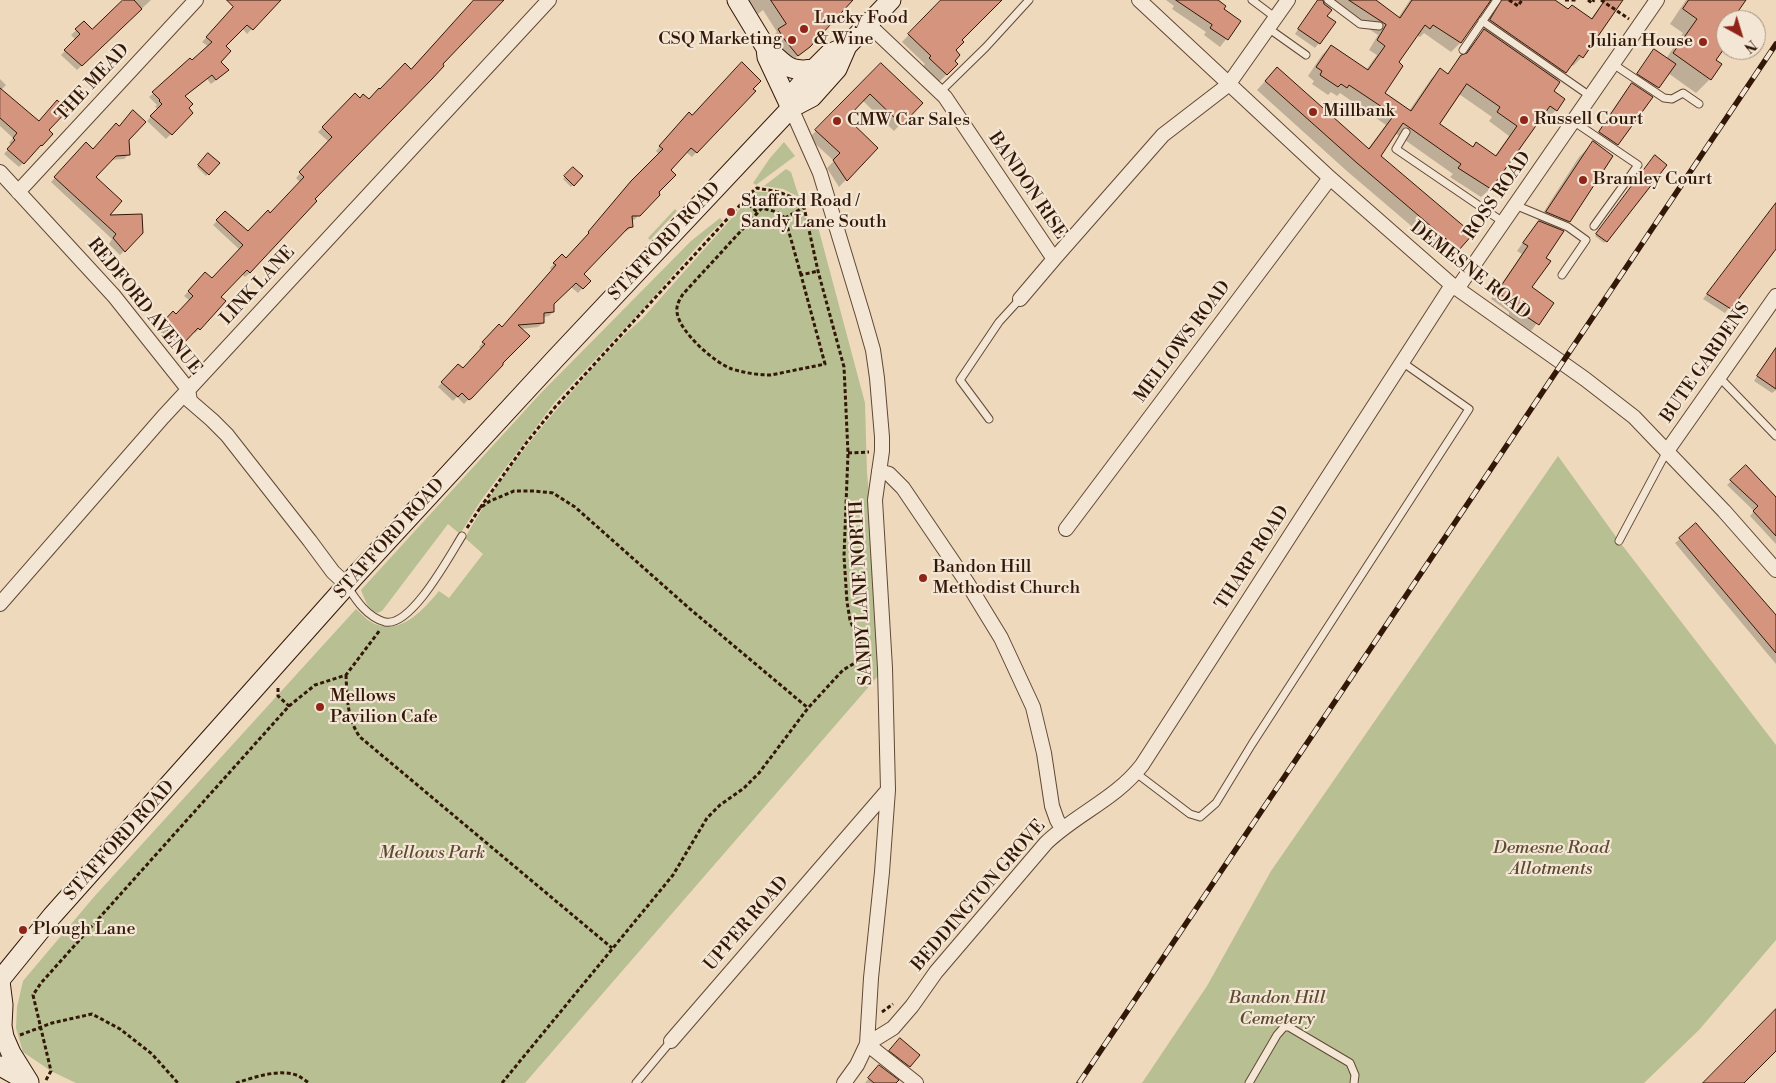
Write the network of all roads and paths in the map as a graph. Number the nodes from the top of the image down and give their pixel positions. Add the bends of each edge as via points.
1 (196, 0) edge
2 (549, 0) edge
3 (737, 0) edge
4 (891, 0) edge
5 (1029, 0) edge
6 (1139, 0) edge
7 (1252, 0) edge
8 (1288, 0) edge
9 (1328, 0) edge
10 (1497, 0) edge
11 (1509, 0) edge
12 (1522, 0) edge
13 (1565, 0) edge
14 (1577, 0) edge
15 (1588, 0) edge
16 (1594, 0) edge
17 (1601, 0) edge
18 (1657, 0) edge
19 (1482, 21) junction
20 (1272, 23) junction
21 (868, 24) junction
22 (1640, 25) junction
23 (1379, 26) dead end
24 (847, 46) junction
25 (766, 48) junction
26 (1463, 50) dead end
27 (1306, 54) dead end
28 (1613, 64) junction
29 (814, 69) junction
30 (1228, 85) junction
31 (940, 92) junction
32 (1590, 96) junction
33 (1699, 104) dead end
34 (791, 108) junction
35 (1573, 121) junction
36 (1406, 132) dead end
37 (0, 172) edge
38 (1330, 178) junction
39 (18, 192) junction
40 (744, 200) junction
41 (1515, 204) junction
42 (804, 207) junction
43 (757, 212) junction
44 (785, 218) junction
45 (1503, 222) junction
46 (1594, 226) dead end
47 (1054, 259) junction
48 (818, 271) junction
49 (801, 275) junction
50 (1562, 275) dead end
51 (1454, 287) junction
52 (1776, 296) edge
53 (1020, 299) joint
54 (1402, 362) junction
55 (1719, 377) junction
56 (188, 390) junction
57 (989, 419) dead end
58 (1776, 436) edge
59 (882, 451) junction
60 (1667, 451) junction
61 (848, 453) junction
62 (879, 471) junction
63 (480, 508) junction
64 (1066, 529) dead end
65 (462, 536) joint
66 (1619, 541) dead end
67 (1776, 570) edge
68 (347, 586) junction
69 (0, 604) edge
70 (386, 622) junction
71 (884, 648) junction
72 (866, 656) junction
73 (346, 675) junction
74 (808, 708) junction
75 (1136, 774) junction
76 (888, 790) junction
77 (1062, 828) junction
78 (612, 948) junction
79 (0, 981) edge
80 (41, 1026) junction
81 (4, 1037) junction
82 (671, 1041) joint
83 (867, 1044) junction
84 (0, 1066) edge
85 (30, 1083) edge
86 (45, 1083) edge
87 (178, 1083) edge
88 (236, 1083) edge
89 (309, 1083) edge
90 (502, 1083) edge
91 (636, 1083) edge
92 (844, 1083) edge
93 (916, 1083) edge
94 (1250, 1083) edge
95 (1354, 1083) edge

1 - 39 street, THE MEAD
2 - 56 street, LINK LANE
3 - 25 main road
4 - 21 main road, STAFFORD ROAD
5 - 31 lane
6 - 30 street, DEMESNE ROAD
7 - 20 lane
8 - 20 street, BANDON RISE
9 - 23 lane via 1360,24
10 - 19 lane
11 - 12 path via 1518,6
13 - 14 path
15 - 16 path
17 - 22 path
18 - 22 street, ROSS ROAD
19 - 26 lane
19 - 32 lane
20 - 27 lane
20 - 30 street, BANDON RISE
21 - 24 main road, STAFFORD ROAD
21 - 31 street, BANDON RISE
22 - 28 street, ROSS ROAD
24 - 29 main road, STAFFORD ROAD via 829,54
24 - 34 main road, STAFFORD ROAD via 837,69 812,97
25 - 29 main road via 792,69
25 - 34 main road via 767,58
28 - 32 street, ROSS ROAD
28 - 33 lane via 1664,98 1672,99 1683,93
29 - 34 main road, STAFFORD ROAD via 796,90
30 - 38 street, DEMESNE ROAD
30 - 47 street, BANDON RISE via 1163,135
31 - 47 street, BANDON RISE
32 - 35 street, ROSS ROAD
34 - 59 street, SANDY LANE NORTH via 826,189 873,350
34 - 68 main road, STAFFORD ROAD
35 - 41 street, ROSS ROAD
35 - 46 lane via 1638,165
36 - 45 lane via 1396,149
37 - 39 street, REDFORD AVENUE
38 - 51 street, DEMESNE ROAD
38 - 64 street, MELLOWS ROAD
39 - 56 street, REDFORD AVENUE via 114,296
40 - 42 path via 757,188 794,198
40 - 43 path
40 - 63 path via 556,406
41 - 45 street, ROSS ROAD
41 - 50 lane via 1568,227 1586,240
42 - 44 path
42 - 48 path
43 - 44 path via 762,208 769,209
43 - 49 path via 678,303 680,321 692,339 731,369 745,372 778,375 825,364
44 - 49 path
45 - 51 street, ROSS ROAD
47 - 53 street, BANDON RISE
48 - 49 path
48 - 61 path via 844,367
51 - 54 street, THARP ROAD
51 - 60 street, DEMESNE ROAD via 1618,404
52 - 55 street, BUTE GARDENS
53 - 57 lane via 999,322 960,380
54 - 75 street, THARP ROAD
54 - 75 lane via 1468,409 1216,803 1200,818
55 - 58 lane
55 - 60 street, BUTE GARDENS
56 - 68 street, REDFORD AVENUE via 190,401 227,435 332,572
56 - 69 street, LINK LANE
59 - 61 path
59 - 62 street, SANDY LANE NORTH
60 - 66 lane
60 - 67 street, DEMESNE ROAD
61 - 72 path via 844,526 847,602 850,620
62 - 71 street, SANDY LANE NORTH via 875,500
62 - 77 street, BEDDINGTON GROVE via 889,474 903,488 1001,638 1033,707 1052,806
63 - 65 path
63 - 74 path via 514,492 534,491 553,494 575,507
65 - 70 lane via 420,602 407,614
68 - 70 lane via 360,605
68 - 79 main road, STAFFORD ROAD via 52,916
70 - 73 path
71 - 72 path
71 - 76 street, SANDY LANE NORTH
72 - 74 path via 843,670
73 - 78 path via 349,712 360,737
73 - 80 path via 315,685 289,706 41,983 33,995
74 - 78 path via 759,773 707,818 673,876
75 - 77 street, THARP ROAD via 1116,792
76 - 82 street, UPPER ROAD
76 - 83 street, SANDY LANE NORTH
77 - 83 street, BEDDINGTON GROVE via 936,972 893,1028
78 - 90 path
79 - 81 main road
80 - 81 path via 17,1036
80 - 86 path via 51,1071
80 - 87 path via 92,1014 120,1029 152,1054
81 - 85 main road
82 - 91 lane, UPPER ROAD
83 - 92 street, SANDY LANE NORTH
83 - 93 street
84 - 85 main road
88 - 89 path via 280,1074 298,1076
94 - 95 lane via 1277,1035 1289,1027 1350,1063 1355,1075

